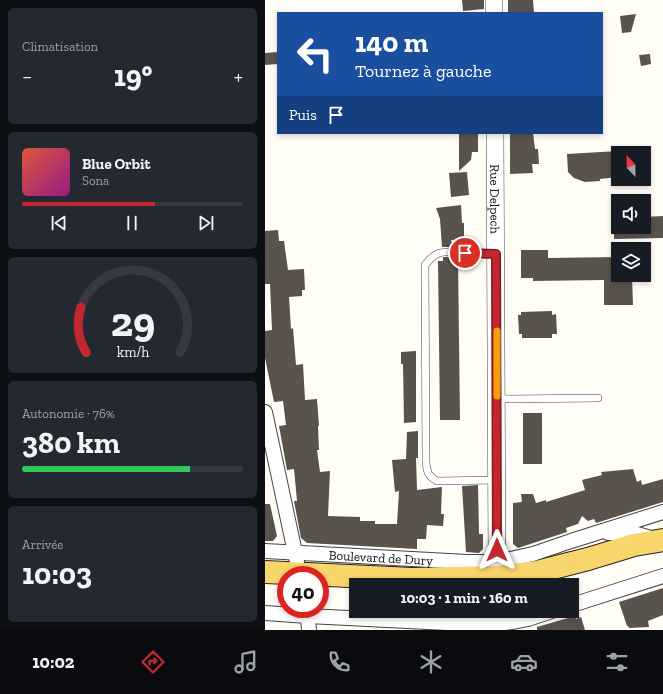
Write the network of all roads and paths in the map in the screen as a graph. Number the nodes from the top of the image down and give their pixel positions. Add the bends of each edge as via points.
1 (494, 0) edge
2 (494, 12) edge
3 (495, 134) edge
4 (496, 254) junction
5 (598, 398) dead end
6 (497, 399) junction
7 (265, 412) edge
8 (497, 480) junction
9 (663, 512) edge
10 (599, 532) junction
11 (663, 540) edge
12 (663, 548) edge
13 (265, 551) edge
14 (295, 553) junction
15 (295, 566) edge
16 (265, 572) edge
17 (277, 575) edge
18 (497, 575) edge
19 (663, 576) edge
20 (563, 578) edge
21 (329, 579) edge
22 (277, 583) edge
23 (265, 585) edge
24 (329, 588) edge
25 (349, 590) edge
26 (579, 603) edge
27 (265, 613) edge
28 (277, 614) edge
29 (308, 618) edge
30 (528, 618) edge
31 (495, 622) edge

1 - 2 street
3 - 4 street, Rue Delpech
4 - 6 street, Rue Delpech
4 - 8 lane via 439,253 425,265 425,446 427,471 437,481
5 - 6 lane
6 - 8 street, Rue Delpech
7 - 14 street
8 - 18 street, Rue Delpech
9 - 10 street
10 - 11 street via 637,534
10 - 18 street via 533,554
11 - 18 main road via 634,545 537,572
12 - 20 main road
13 - 14 street, Boulevard de Dury
14 - 15 street
14 - 18 street, Boulevard de Dury via 467,562
16 - 17 main road, Boulevard de Dury
18 - 21 main road, Boulevard de Dury
19 - 26 street
22 - 23 main road, Boulevard de Dury
24 - 25 main road
27 - 28 street
29 - 31 street via 457,624
30 - 31 street via 513,622

